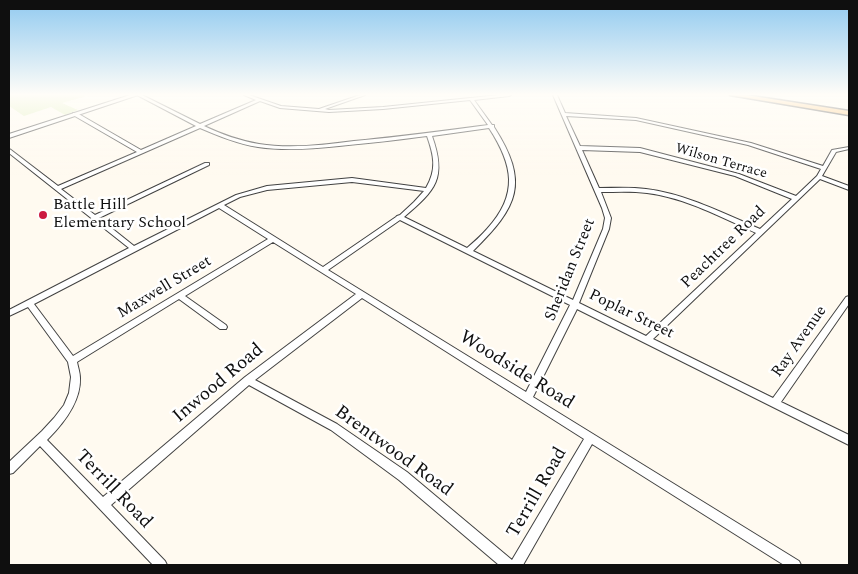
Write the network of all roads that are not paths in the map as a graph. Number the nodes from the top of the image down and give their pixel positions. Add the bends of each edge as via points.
1 (52, 122) edge
2 (89, 122) edge
3 (194, 122) edge
4 (208, 122) edge
5 (489, 122) edge
6 (567, 122) edge
7 (649, 122) edge
8 (201, 125) junction
9 (492, 126) junction
10 (429, 134) junction
11 (9, 136) edge
12 (579, 148) junction
13 (849, 148) edge
14 (9, 151) edge
15 (141, 152) junction
16 (207, 164) dead end
17 (823, 168) junction
18 (819, 177) junction
19 (849, 188) edge
20 (56, 189) junction
21 (428, 190) junction
22 (597, 190) junction
23 (796, 198) junction
24 (219, 205) junction
25 (399, 217) junction
26 (94, 218) junction
27 (760, 232) junction
28 (272, 239) junction
29 (134, 249) junction
30 (468, 251) junction
31 (323, 270) junction
32 (360, 295) junction
33 (180, 296) junction
34 (849, 299) edge
35 (29, 303) junction
36 (575, 304) junction
37 (9, 313) edge
38 (223, 327) dead end
39 (648, 340) junction
40 (72, 361) junction
41 (248, 380) junction
42 (528, 398) junction
43 (775, 403) junction
44 (590, 438) junction
45 (40, 439) junction
46 (849, 440) edge
47 (9, 469) edge
48 (104, 504) junction
49 (161, 565) edge
50 (508, 565) edge
51 (516, 565) edge
52 (795, 565) edge

1 - 11 street
2 - 15 street
3 - 8 street
4 - 8 street
5 - 9 street
6 - 12 street, Sheridan Street
7 - 17 street via 749,144
8 - 10 street via 246,143 285,148
8 - 15 street
9 - 10 street
9 - 30 street via 510,160 512,196 497,225
10 - 21 street via 437,162
12 - 22 street, Sheridan Street
12 - 23 street, Wilson Terrace via 640,150 737,175
13 - 17 street, Peachtree Road via 834,151
14 - 20 street
15 - 20 street
16 - 26 street
17 - 18 street, Peachtree Road
18 - 19 street
18 - 23 street, Peachtree Road
20 - 26 street
21 - 24 street via 352,180 266,188
21 - 25 street
22 - 27 street via 649,191 674,197
22 - 36 street, Sheridan Street via 608,218 606,229
23 - 27 street, Peachtree Road
24 - 28 street, Woodside Road
24 - 29 street
25 - 30 street, Poplar Street
25 - 31 street
26 - 29 street
27 - 39 street, Peachtree Road
28 - 31 street, Woodside Road
28 - 33 street, Maxwell Street
29 - 35 street
30 - 36 street, Poplar Street
31 - 32 street, Woodside Road
32 - 41 street, Inwood Road
32 - 42 street, Woodside Road
33 - 38 street
33 - 40 street, Maxwell Street
34 - 43 street, Ray Avenue
35 - 37 street
35 - 40 street
36 - 39 street, Poplar Street
36 - 42 street, Sheridan Street
39 - 43 street, Poplar Street
40 - 45 street via 77,377 72,398 64,414
41 - 48 street, Inwood Road
41 - 50 street, Brentwood Road via 334,428 403,476
42 - 44 street, Woodside Road
43 - 46 street, Poplar Street
44 - 51 street, Terrill Road
44 - 52 street, Woodside Road
45 - 47 street
45 - 48 street, Terrill Road
48 - 49 street, Terrill Road

